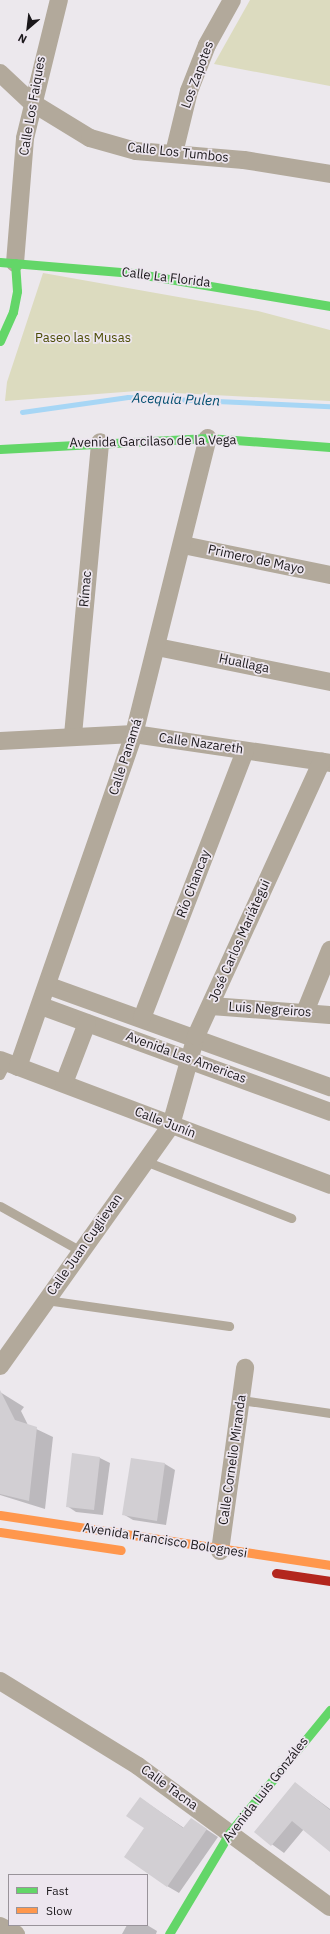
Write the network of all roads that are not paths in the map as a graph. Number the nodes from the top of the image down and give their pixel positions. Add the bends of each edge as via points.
1 (59, 0) edge
2 (232, 0) edge
3 (0, 73) edge
4 (32, 102) junction
5 (174, 154) junction
6 (330, 174) edge
7 (8, 262) edge
8 (330, 306) edge
9 (0, 341) edge
10 (208, 438) junction
11 (100, 442) junction
12 (330, 447) edge
13 (0, 449) edge
14 (183, 545) junction
15 (330, 575) edge
16 (157, 646) junction
17 (330, 682) edge
18 (134, 734) junction
19 (73, 735) junction
20 (0, 741) edge
21 (245, 750) junction
22 (326, 762) edge
23 (330, 950) edge
24 (49, 986) junction
25 (41, 1006) junction
26 (210, 1006) junction
27 (305, 1012) junction
28 (330, 1015) edge
29 (142, 1018) junction
30 (87, 1023) junction
31 (196, 1036) junction
32 (188, 1058) junction
33 (6, 1066) edge
34 (64, 1083) junction
35 (330, 1088) edge
36 (330, 1112) edge
37 (171, 1125) junction
38 (145, 1162) junction
39 (330, 1185) edge
40 (0, 1206) edge
41 (291, 1218) dead end
42 (81, 1250) junction
43 (46, 1300) junction
44 (229, 1326) dead end
45 (0, 1366) edge
46 (245, 1368) dead end
47 (241, 1400) junction
48 (330, 1413) edge
49 (0, 1515) edge
50 (0, 1532) edge
51 (220, 1551) junction
52 (134, 1552) dead end
53 (330, 1565) edge
54 (267, 1572) dead end
55 (330, 1581) edge
56 (0, 1681) edge
57 (330, 1710) edge
58 (230, 1832) junction
59 (330, 1907) edge
60 (0, 1926) edge
61 (16, 1934) edge
62 (168, 1934) edge

1 - 4 street, Calle Los Faiques
2 - 5 street, Los Zapotes via 207,44 192,85
3 - 4 street, Calle Los Tumbos
4 - 5 street, Calle Los Tumbos via 90,138 136,151
4 - 7 street, Calle Los Faiques
5 - 6 street, Calle Los Tumbos
7 - 8 main road, Calle La Florida via 148,275
7 - 9 main road via 17,291 13,312
10 - 11 main road, Avenida Garcilaso de la Vega
10 - 12 main road, Avenida Garcilaso de la Vega
10 - 14 street, Calle Panamá
11 - 13 main road, Avenida Garcilaso de la Vega
11 - 19 street, Rímac
14 - 15 street, Primero de Mayo
14 - 16 street, Calle Panamá
16 - 17 street, Huallaga
16 - 18 street, Calle Panamá
18 - 19 street, Calle Nazareth
18 - 21 street, Calle Nazareth
18 - 24 street, Calle Panamá
19 - 20 street, Calle Nazareth
21 - 22 street, Calle Nazareth
21 - 29 street, Río Chancay
22 - 26 street, José Carlos Mariátegui
23 - 27 street
24 - 25 street, Calle Panamá
24 - 29 street, Avenida Las Americas
25 - 30 street, Avenida Las Americas
25 - 33 street, Calle Panamá
26 - 27 street, Luis Negreiros
26 - 31 street, José Carlos Mariátegui
27 - 28 street, Luis Negreiros
29 - 31 street, Avenida Las Americas
30 - 32 street, Avenida Las Americas
30 - 34 street
31 - 32 street, José Carlos Mariátegui
31 - 35 street, Avenida Las Americas
32 - 36 street, Avenida Las Americas
32 - 37 street, José Carlos Mariátegui
33 - 34 street, Calle Junín
34 - 37 street, Calle Junín
37 - 38 street, Calle Juan Cuglievan
37 - 39 street, Calle Junín
38 - 41 lane
38 - 42 street, Calle Juan Cuglievan
40 - 42 lane
42 - 43 street, Calle Juan Cuglievan
43 - 44 lane
43 - 45 street, Calle Juan Cuglievan
46 - 47 street, Calle Cornelio Miranda
47 - 48 lane
47 - 51 street, Calle Cornelio Miranda
49 - 51 main road, Avenida Francisco Bolognesi
50 - 52 main road, Avenida Francisco Bolognesi
51 - 53 main road, Avenida Francisco Bolognesi
54 - 55 main road
56 - 58 street, Calle Tacna via 138,1766
57 - 58 main road, Avenida Luis Gonzáles
58 - 59 street, Calle Tacna
58 - 62 main road, Avenida Luis Gonzáles
60 - 61 street

